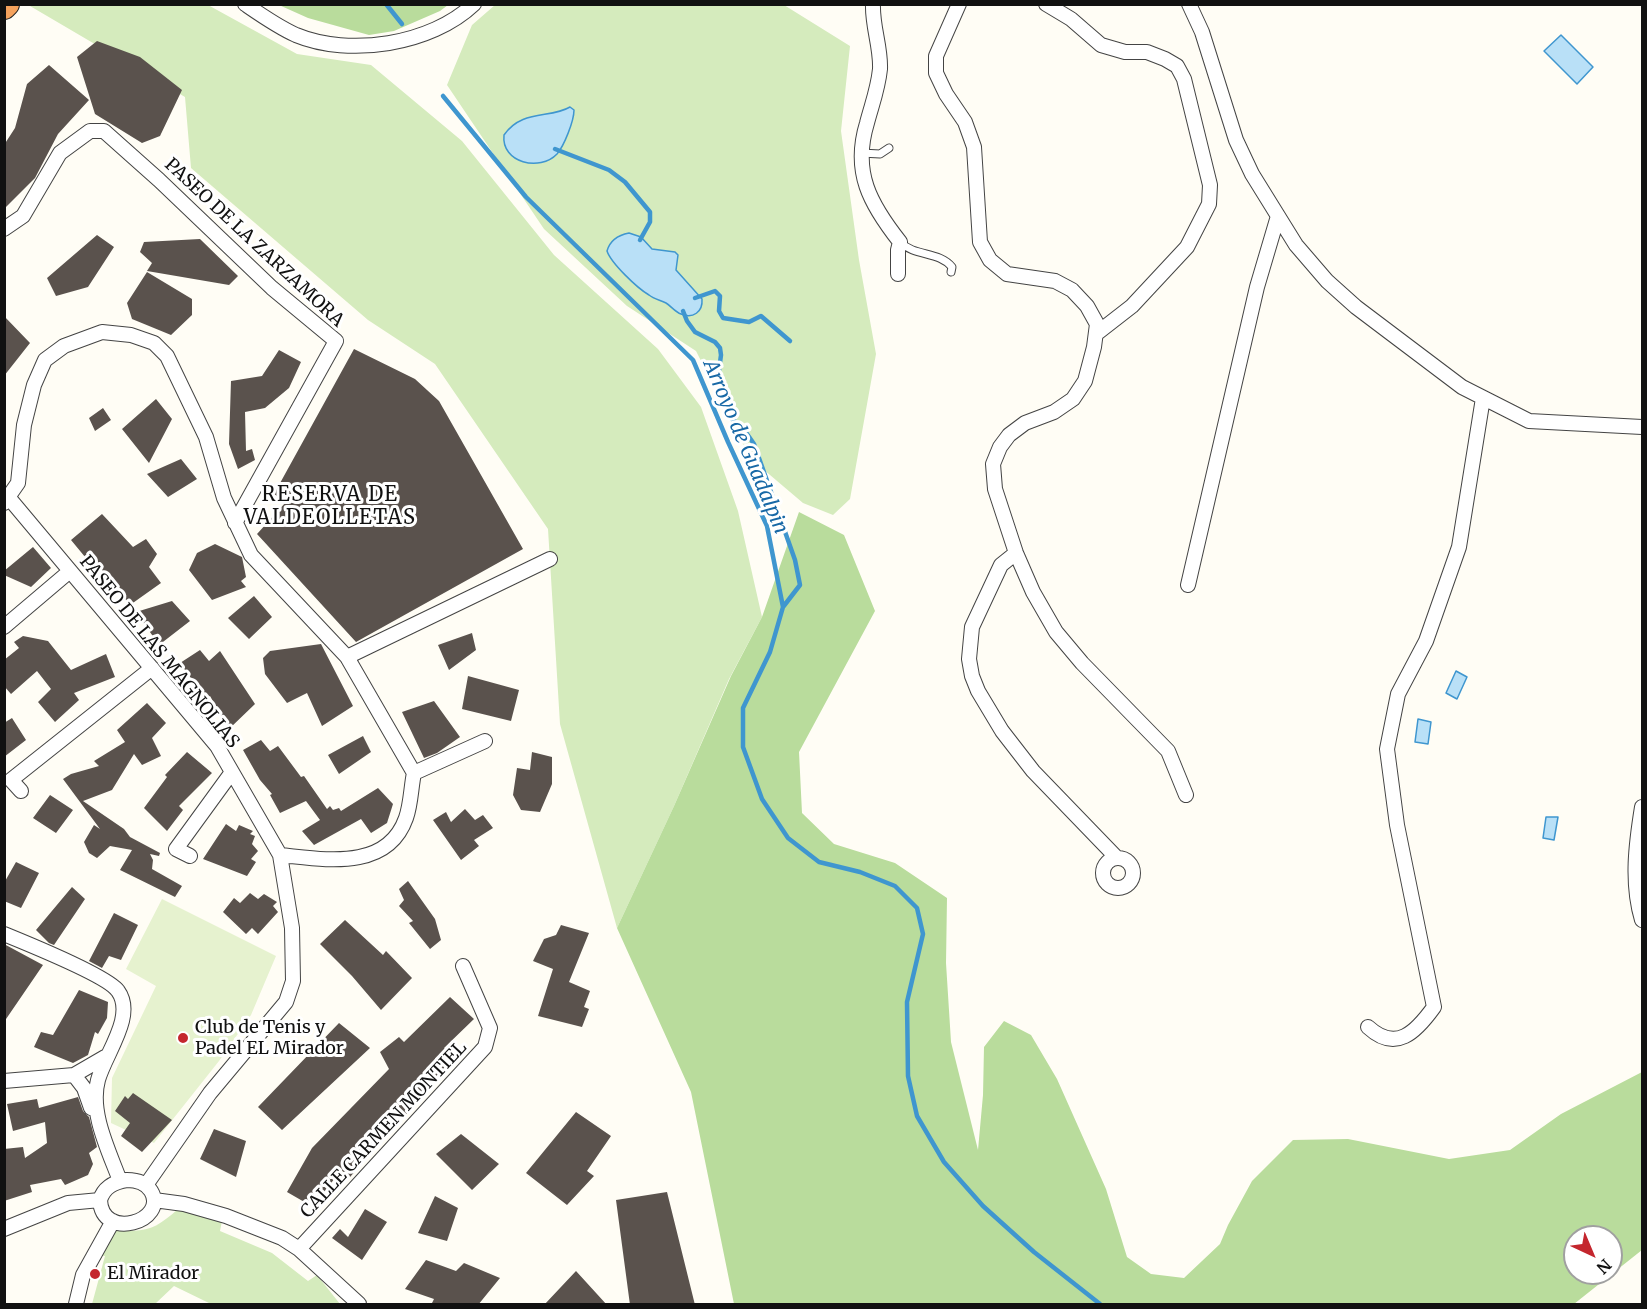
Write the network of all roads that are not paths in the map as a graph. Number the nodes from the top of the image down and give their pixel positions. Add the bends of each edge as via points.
1 (245, 4) edge
2 (474, 4) edge
3 (873, 4) edge
4 (959, 4) edge
5 (1046, 4) edge
6 (1189, 4) edge
7 (889, 148) dead end
8 (861, 153) junction
9 (1278, 216) junction
10 (4, 230) edge
11 (899, 236) junction
12 (951, 272) dead end
13 (898, 274) dead end
14 (1096, 334) junction
15 (1483, 398) junction
16 (1642, 427) edge
17 (6, 499) edge
18 (235, 524) junction
19 (1016, 553) junction
20 (550, 559) dead end
21 (70, 571) junction
22 (1188, 585) dead end
23 (4, 627) edge
24 (347, 657) junction
25 (152, 668) junction
26 (485, 741) dead end
27 (232, 772) junction
28 (414, 772) junction
29 (21, 790) dead end
30 (1186, 795) dead end
31 (1642, 807) edge
32 (280, 855) junction
33 (190, 856) dead end
34 (1117, 858) dead end
35 (1642, 920) edge
36 (4, 934) edge
37 (463, 966) dead end
38 (1368, 1027) dead end
39 (105, 1057) junction
40 (74, 1075) junction
41 (4, 1081) edge
42 (96, 1110) junction
43 (120, 1181) junction
44 (146, 1185) junction
45 (100, 1200) junction
46 (154, 1200) junction
47 (113, 1221) junction
48 (4, 1228) edge
49 (299, 1249) junction
50 (76, 1305) edge
51 (359, 1305) edge

1 - 2 street via 296,35 324,44 351,45 400,42 422,35
3 - 8 street via 879,74
4 - 14 street via 936,56 936,73 974,147 980,242 990,260 1007,274 1055,281 1072,290 1097,324
5 - 14 street via 1101,45 1125,52 1147,52 1177,66 1184,79 1210,185 1209,204 1187,247 1132,306
6 - 9 street via 1202,32 1236,140
7 - 8 lane via 880,154
8 - 11 street via 867,189 883,220
9 - 15 street via 1327,281 1356,307 1462,387
9 - 22 street via 1257,287
10 - 18 street, PASEO DE LA ZARZAMORA via 23,216 60,153 90,131 104,131 272,288 336,341
11 - 12 lane via 915,253 944,260 952,267
11 - 13 street
14 - 19 street via 1085,381 1072,399 1054,412 1024,423 999,447 993,464 995,489
15 - 16 street via 1529,421
15 - 38 street via 1459,547 1425,641 1398,694 1387,749 1397,825 1434,1007 1422,1025 1394,1040 1377,1036
17 - 18 street via 18,483 24,425 45,360 64,346 102,332 112,333 154,343 167,356 206,436
17 - 21 street, PASEO DE LAS MAGNOLIAS
18 - 24 street via 251,555
19 - 30 street via 1056,632 1168,751
19 - 34 street via 1001,565 972,627 972,676 1002,731 1033,771
20 - 24 street
21 - 23 street
21 - 25 street, PASEO DE LAS MAGNOLIAS
24 - 28 street
25 - 27 street, PASEO DE LAS MAGNOLIAS via 217,746
25 - 29 street via 10,780
26 - 28 street
27 - 32 street, PASEO DE LAS MAGNOLIAS
27 - 33 street via 176,849
28 - 32 street via 406,819 390,843 368,855 338,861
31 - 35 street via 1635,878
32 - 44 street, PASEO DE LAS MAGNOLIAS via 292,928 293,981 286,1002 210,1093
36 - 39 street via 105,980 119,992 124,1002 124,1019
37 - 49 street, CALLE CARMEN MONTIEL via 490,1028 485,1047
39 - 40 street
39 - 42 street via 97,1083
40 - 41 street
40 - 42 street
42 - 43 street
43 - 44 street
43 - 45 street via 108,1187
44 - 46 street
45 - 47 street via 102,1210
45 - 48 street via 68,1203
46 - 47 street via 149,1213 138,1221
46 - 49 street via 226,1216 282,1238
47 - 50 street via 87,1268
49 - 51 street

